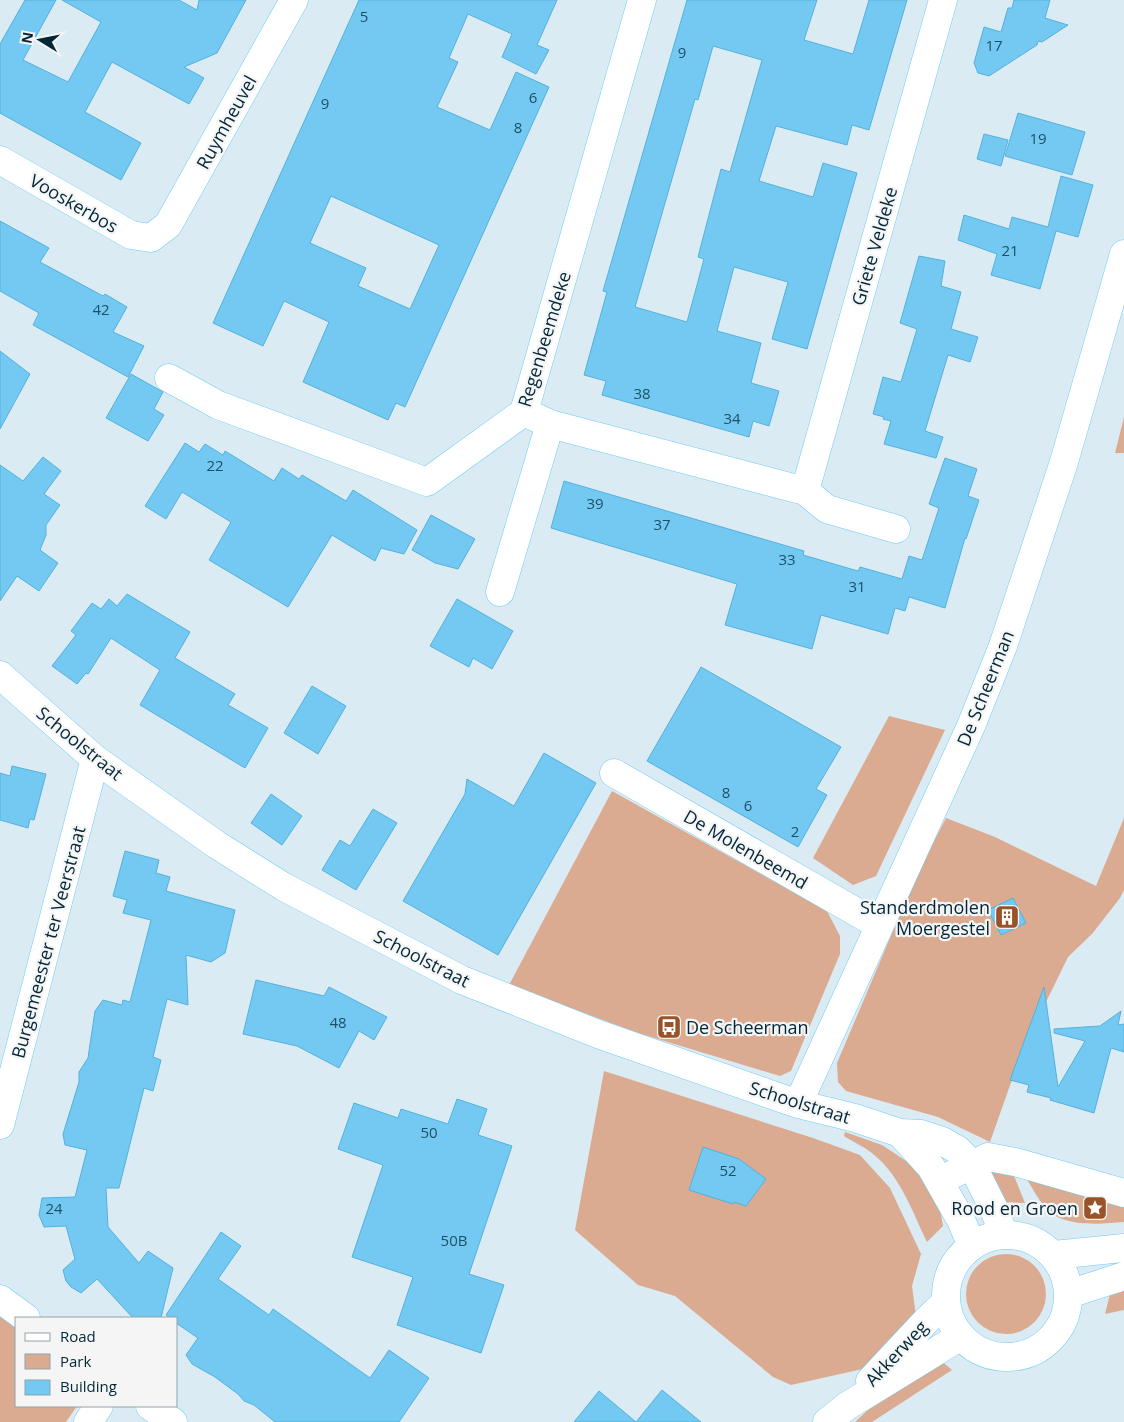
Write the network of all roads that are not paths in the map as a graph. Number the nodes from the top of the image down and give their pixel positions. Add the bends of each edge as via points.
1 (294, 0) edge
2 (642, 0) edge
3 (943, 0) edge
4 (0, 160) edge
5 (151, 238) joint
6 (1124, 254) edge
7 (169, 378) dead end
8 (524, 412) junction
9 (550, 424) junction
10 (805, 491) junction
11 (896, 529) dead end
12 (500, 592) dead end
13 (0, 675) edge
14 (95, 759) junction
15 (614, 773) dead end
16 (879, 925) junction
17 (798, 1104) junction
18 (0, 1125) edge
19 (900, 1133) junction
20 (972, 1165) junction
21 (939, 1181) junction
22 (1124, 1193) edge
23 (1004, 1235) junction
24 (972, 1246) junction
25 (1124, 1248) edge
26 (1054, 1255) junction
27 (1124, 1276) edge
28 (1069, 1294) junction
29 (0, 1299) edge
30 (946, 1302) junction
31 (25, 1317) edge
32 (961, 1336) junction
33 (98, 1407) edge
34 (151, 1407) edge
35 (837, 1414) edge
36 (88, 1422) edge
37 (173, 1422) edge

1 - 5 street, Ruymheuvel via 168,225
2 - 8 street, Regenbeemdeke
3 - 10 street, Griete Veldeke
4 - 5 street, Vooskerbos via 132,235
6 - 16 street, De Scheerman via 1064,462 1003,646 971,726
7 - 8 street, Regenbeemdeke via 218,405 427,482
8 - 9 street
9 - 10 street
9 - 12 street, Regenbeemdeke
10 - 11 street via 827,509
13 - 14 street, Schoolstraat
14 - 17 street, Schoolstraat via 217,845 284,887 462,980 598,1034
14 - 18 street, Burgemeester ter Veerstraat
15 - 16 street, De Molenbeemd
16 - 17 street, De Scheerman
17 - 19 street, Schoolstraat
19 - 20 street, Schoolstraat via 921,1134 942,1141 958,1150
19 - 21 street
20 - 21 street
20 - 22 street via 988,1157 1016,1162
20 - 23 street, Schoolstraat
21 - 24 street
23 - 24 street via 987,1238
23 - 26 street via 1028,1238
24 - 30 street via 952,1268
25 - 26 street
26 - 28 street via 1064,1272
27 - 28 street
28 - 32 street via 1066,1314 1054,1335 1028,1354 1004,1357 987,1354
29 - 31 street
30 - 32 street via 948,1314
30 - 35 street, Akkerweg
32 - 35 street, Akkerweg
33 - 36 street
34 - 37 street

